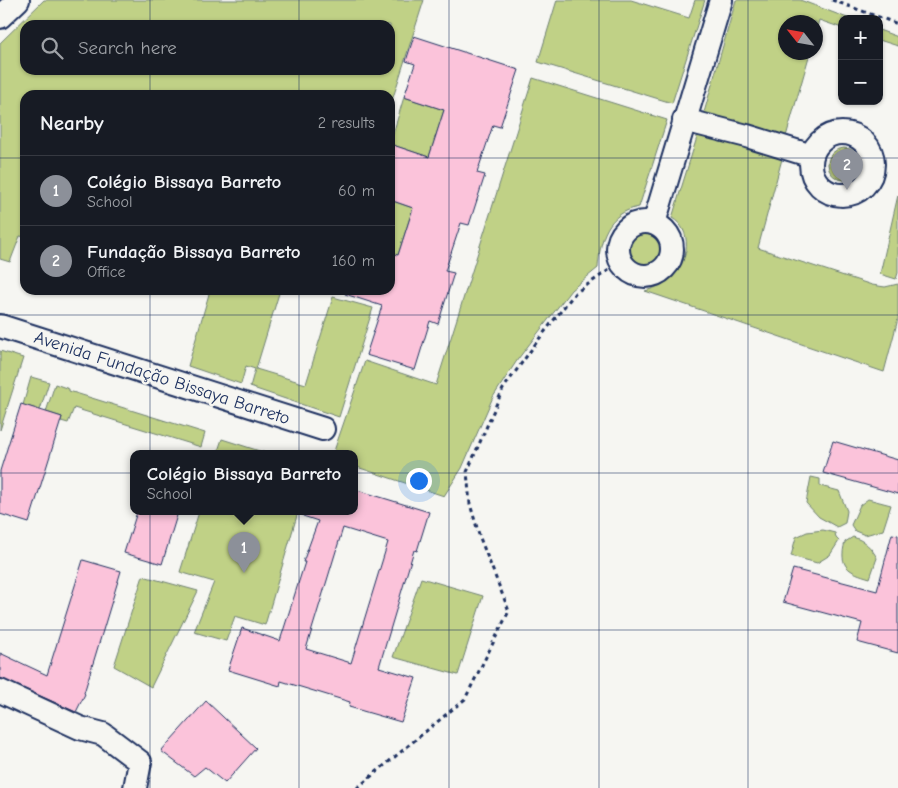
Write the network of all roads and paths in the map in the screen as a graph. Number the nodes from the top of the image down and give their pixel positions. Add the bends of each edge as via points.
1 (18, 0) edge
2 (721, 0) edge
3 (832, 0) edge
4 (0, 17) edge
5 (898, 24) edge
6 (684, 120) junction
7 (812, 156) dead end
8 (654, 223) junction
9 (621, 262) junction
10 (0, 326) edge
11 (323, 429) dead end
12 (0, 691) edge
13 (135, 788) edge
14 (357, 788) edge

1 - 4 street
2 - 6 street
3 - 5 path
6 - 7 street
6 - 8 street
8 - 9 street via 635,224 621,236 618,254
8 - 9 street via 662,227 672,241 673,250 667,266 644,277 627,270
9 - 14 path via 575,293 539,339 504,388 467,472 470,504 480,538 509,611 464,699
10 - 11 street, Avenida Fundação Bissaya Barreto
12 - 13 street via 80,728 103,734 140,762

